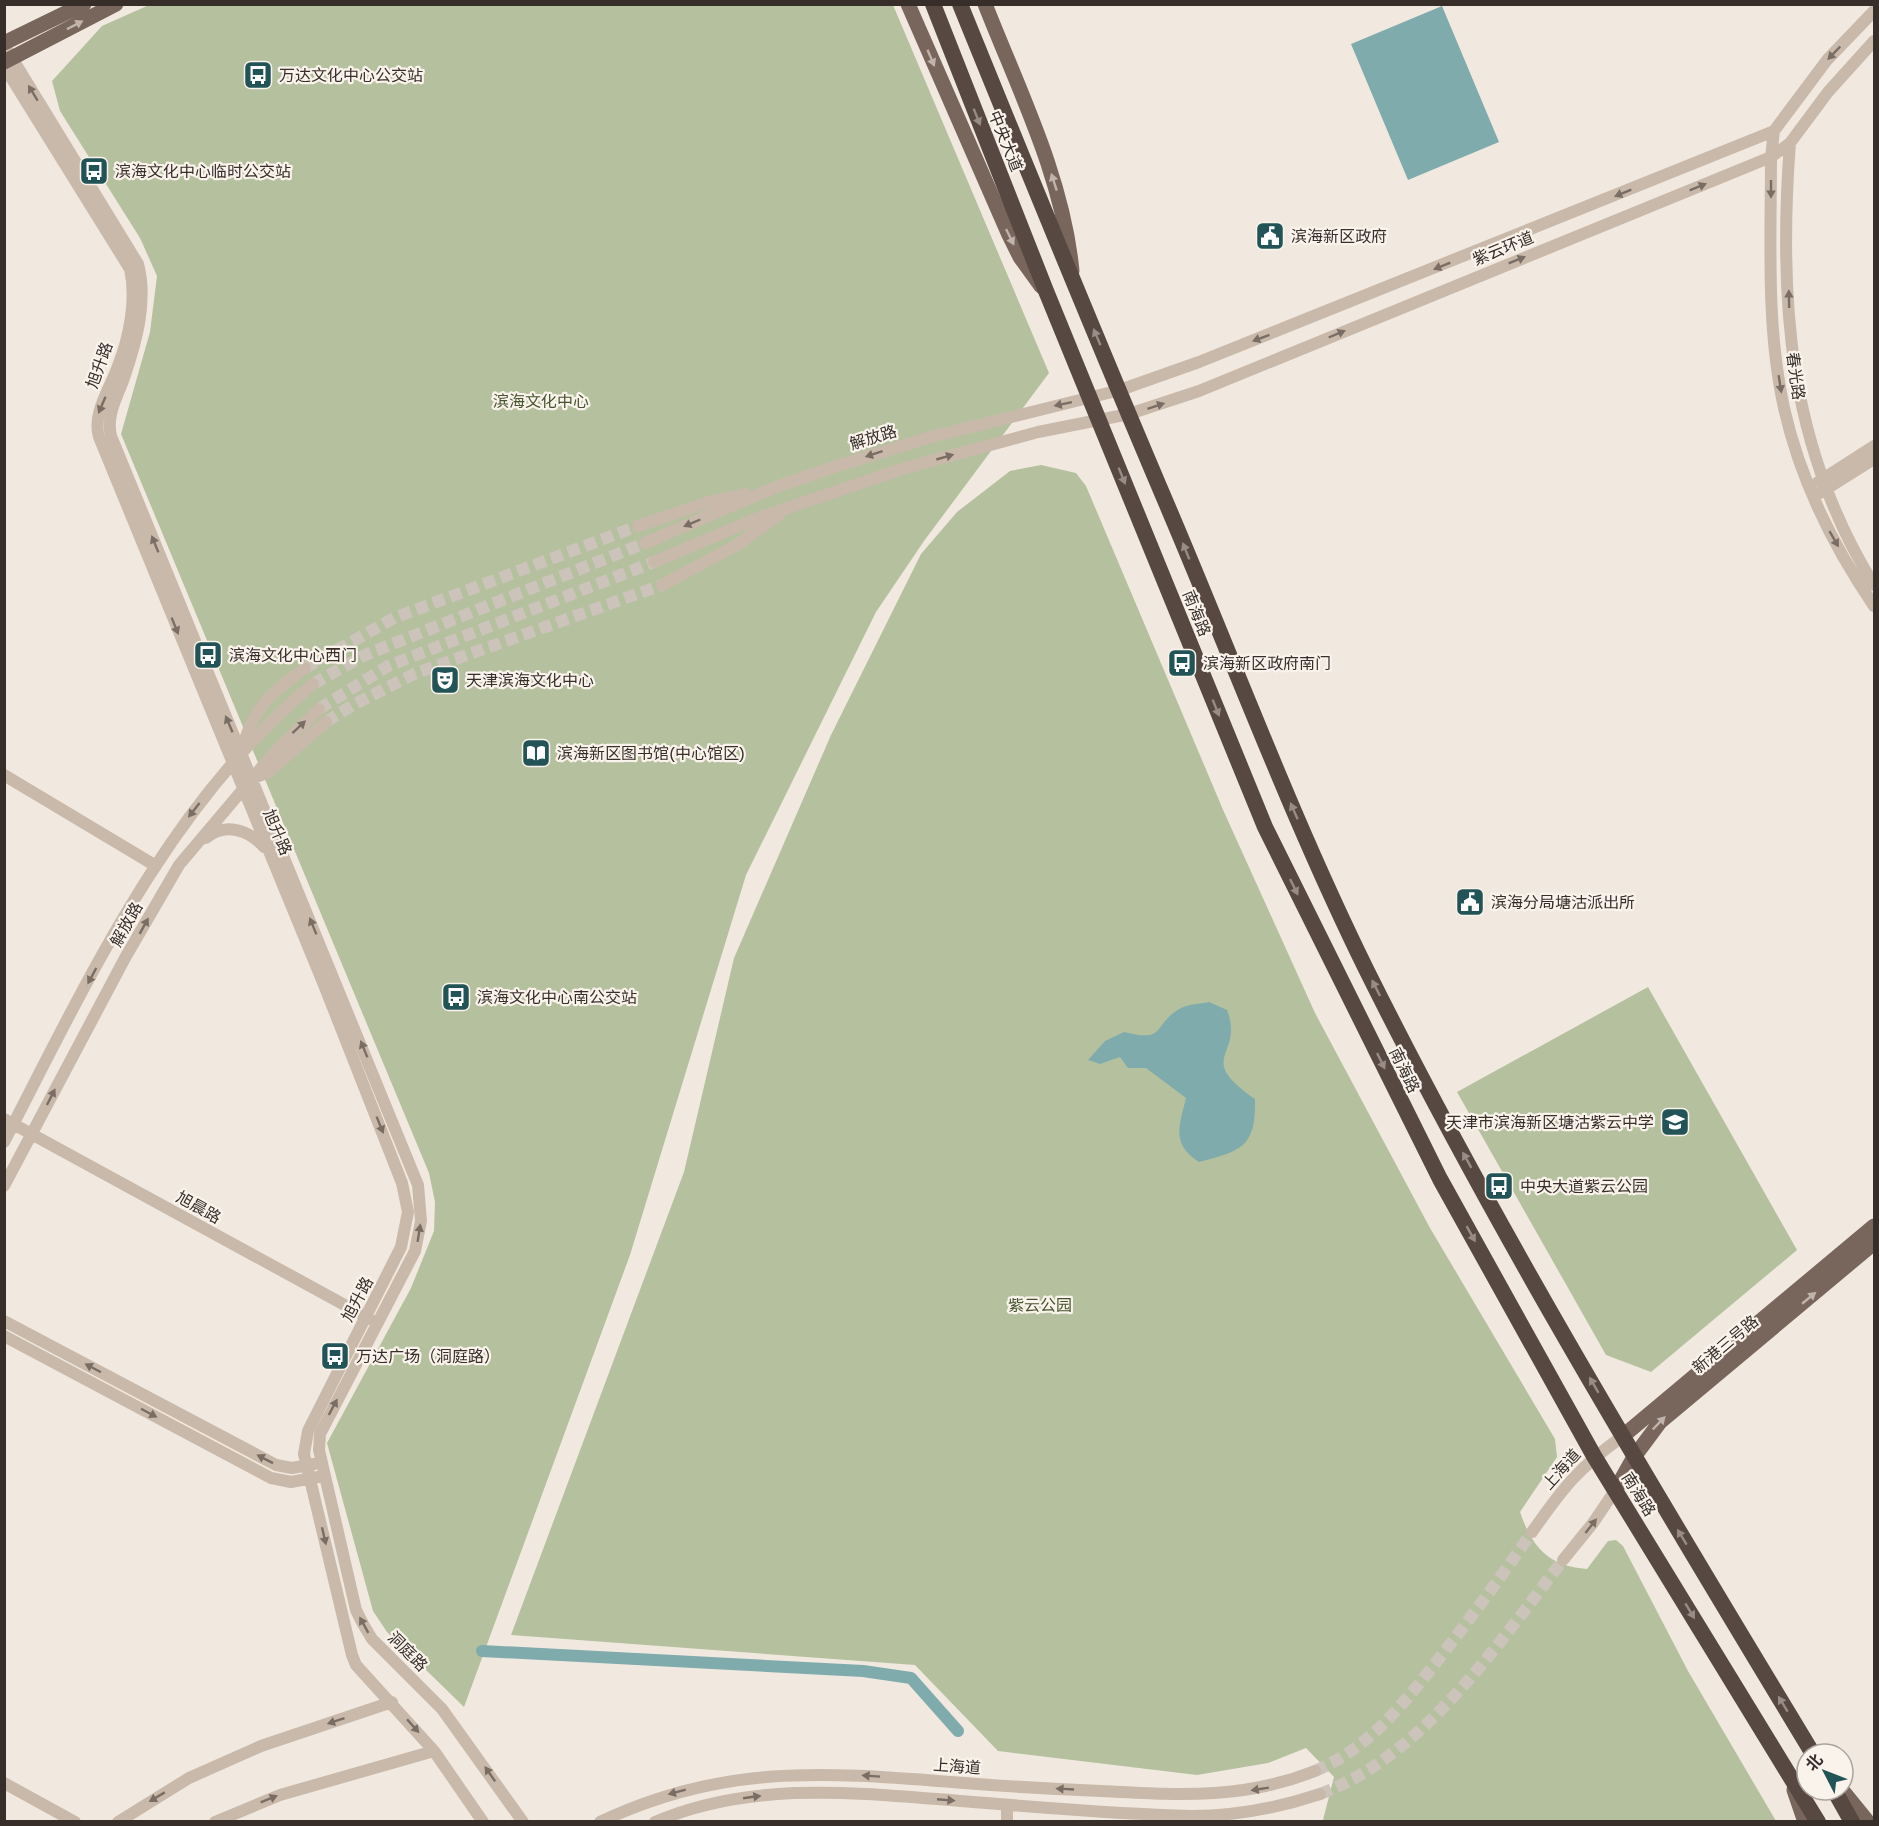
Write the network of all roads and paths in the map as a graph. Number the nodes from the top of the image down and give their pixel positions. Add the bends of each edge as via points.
1 (84, 4) edge
2 (116, 4) edge
3 (908, 4) edge
4 (933, 4) edge
5 (960, 4) edge
6 (984, 4) edge
7 (1875, 11) edge
8 (1875, 41) edge
9 (6, 55) edge
10 (1774, 131) junction
11 (1790, 143) junction
12 (1771, 157) junction
13 (92, 196) junction
14 (1073, 280) junction
15 (1046, 291) junction
16 (1120, 390) junction
17 (1090, 399) junction
18 (1129, 414) junction
19 (1099, 421) junction
20 (1875, 446) edge
21 (1875, 459) edge
22 (1825, 484) junction
23 (776, 487) junction
24 (1811, 492) junction
25 (788, 508) junction
26 (638, 526) tunnel mouth
27 (645, 543) tunnel mouth
28 (654, 562) tunnel mouth
29 (662, 585) tunnel mouth
30 (1875, 585) edge
31 (1875, 606) edge
32 (305, 668) tunnel mouth
33 (313, 684) tunnel mouth
34 (320, 709) tunnel mouth
35 (326, 722) tunnel mouth
36 (241, 754) junction
37 (231, 765) junction
38 (4, 775) edge
39 (252, 778) junction
40 (242, 788) junction
41 (193, 848) junction
42 (270, 853) junction
43 (156, 866) junction
44 (9, 1122) edge
45 (32, 1134) junction
46 (4, 1142) edge
47 (4, 1186) edge
48 (1875, 1226) edge
49 (1875, 1243) edge
50 (372, 1320) junction
51 (4, 1321) edge
52 (4, 1336) edge
53 (1623, 1436) junction
54 (1594, 1456) junction
55 (1634, 1457) junction
56 (321, 1462) junction
57 (307, 1466) junction
58 (325, 1476) junction
59 (310, 1479) junction
60 (1616, 1489) junction
61 (1532, 1532) tunnel mouth
62 (1563, 1560) tunnel mouth
63 (392, 1702) junction
64 (1806, 1742) edge
65 (434, 1751) junction
66 (1784, 1765) junction
67 (1315, 1771) tunnel mouth
68 (4, 1783) edge
69 (1320, 1794) tunnel mouth
70 (1841, 1802) edge
71 (1852, 1802) edge
72 (1007, 1805) junction
73 (75, 1821) edge
74 (118, 1821) edge
75 (215, 1821) edge
76 (483, 1821) edge
77 (524, 1821) edge
78 (600, 1821) edge
79 (655, 1821) edge
80 (1007, 1821) edge
81 (1805, 1821) edge
82 (1818, 1821) edge
83 (1852, 1821) edge
84 (1868, 1821) edge

1 - 9 main road
9 -> 2 main road
3 -> 15 main road via 1009,235
4 -> 15 highway, 中央大道
5 - 14 highway, 中央大道
14 -> 6 main road via 1068,232 1052,173
7 -> 10 street via 1827,60
8 - 11 street, 紫云环道 via 1827,92
9 - 13 street
10 - 12 street, 春光路
10 -> 16 street, 紫云环道 via 1353,303
11 - 12 street, 紫云环道
22 -> 11 street, 春光路 via 1798,398 1792,354 1787,188
18 -> 12 street, 紫云环道 via 1229,379
12 -> 24 street, 春光路 via 1777,362 1784,407
36 -> 13 street, 旭升路 via 111,436 109,420 134,345 142,286 130,247
13 -> 37 street, 旭升路 via 130,269 133,291 124,348 99,412 97,431
16 -> 14 highway, 南海路
15 - 17 highway, 南海路
16 - 17 street, 解放路
16 - 18 highway, 南海路
17 - 19 highway, 南海路
17 -> 23 street, 解放路 via 931,436
18 - 19 street, 紫云环道
53 -> 18 highway, 南海路 via 1487,1198 1365,966 1292,809
25 -> 19 street via 972,449
19 -> 54 highway, 南海路 via 1265,827 1440,1179
20 - 22 street
21 - 22 street
22 - 24 street
22 - 30 street, 春光路 via 1856,556
23 - 26 street via 709,502
23 -> 27 street, 解放路
24 -> 31 street, 春光路 via 1828,529
25 - 28 street
25 - 29 street via 737,545
32 - 36 street via 255,714
33 - 36 street, 解放路
39 -> 34 street, 解放路
35 - 39 street via 267,773
36 - 37 street, 解放路
36 - 39 street, 旭升路
37 - 40 street, 旭升路
37 -> 43 street, 解放路
38 - 43 street
39 - 40 street, 解放路
50 -> 39 street, 旭升路 via 415,1251 421,1221 418,1185
40 - 41 street, 解放路
40 - 42 street, 旭升路
41 - 42 street via 211,833 230,829 251,835
45 -> 41 street, 解放路 via 151,912
42 -> 50 street, 旭升路 via 399,1171 404,1193 408,1212 401,1247
43 -> 44 street, 解放路
44 - 45 street, 旭晨路
44 - 46 street, 解放路
45 - 47 street, 解放路
45 - 50 street, 旭晨路
48 - 53 main road, 新港三号路
55 -> 49 main road, 新港三号路 via 1660,1422
56 -> 50 street, 旭升路 via 320,1434
50 - 57 street, 旭升路 via 308,1431 303,1447
57 -> 51 street via 283,1468 267,1461
52 -> 59 street via 271,1478 291,1482
53 - 54 street, 上海道
53 - 55 highway, 南海路
54 - 60 highway, 南海路
54 - 61 street, 上海道 via 1569,1480
55 - 60 main road, 新港三号路
64 -> 55 highway, 南海路
56 - 57 street
56 - 58 street, 洞庭路
57 - 59 street, 旭升路
58 - 59 street
77 -> 58 street, 洞庭路 via 442,1709 372,1639 363,1624
59 -> 63 street via 352,1655 362,1672
62 -> 60 street
60 -> 66 highway, 南海路
63 -> 65 street
63 -> 74 street via 261,1746 189,1778
75 -> 65 street via 279,1795
65 - 76 street
66 - 81 main road
66 - 82 highway, 南海路
67 -> 78 street, 上海道 via 1267,1788 1193,1794 837,1774 783,1775 683,1791
68 - 73 street
69 - 72 street, 上海道 via 1268,1809 1213,1816
70 - 83 highway
71 - 84 main road
79 -> 72 street, 上海道 via 719,1803 799,1792
72 - 80 street

